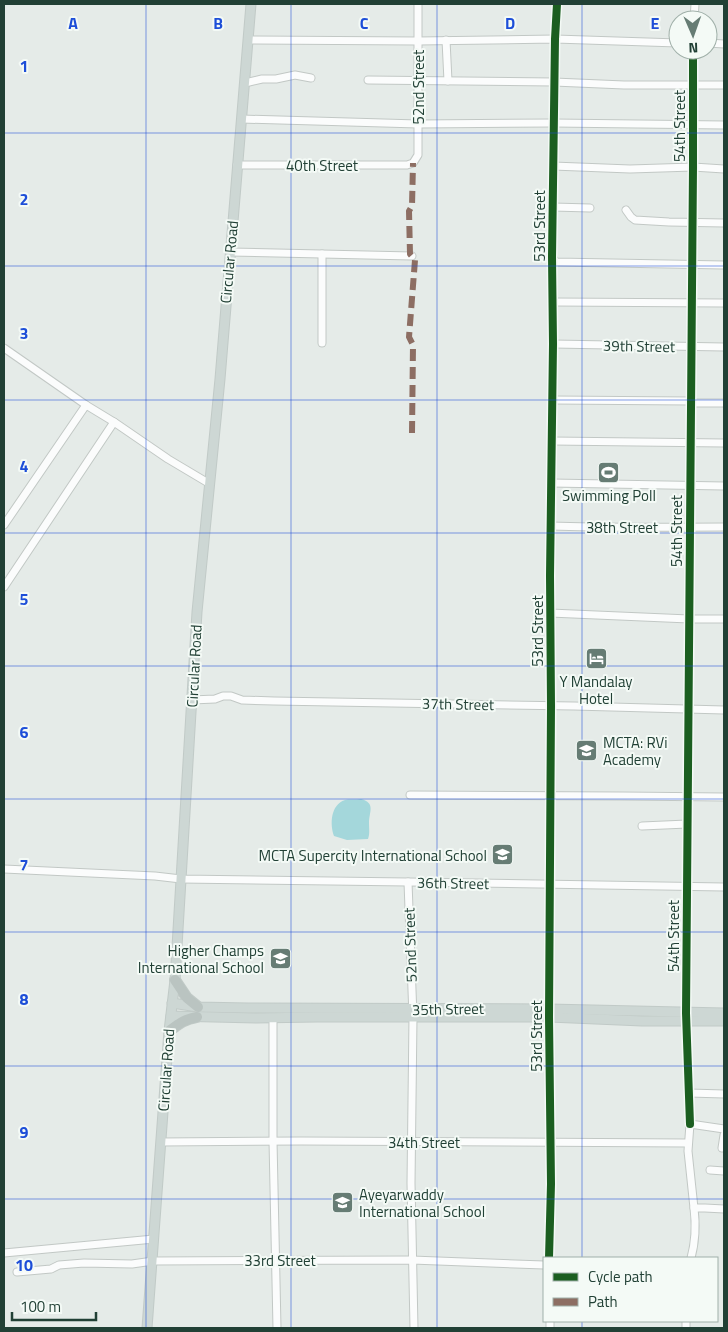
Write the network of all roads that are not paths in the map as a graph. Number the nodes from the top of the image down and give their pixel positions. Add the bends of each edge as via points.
1 (251, 4) edge
2 (418, 4) edge
3 (557, 4) edge
4 (555, 39) junction
5 (249, 40) junction
6 (446, 40) junction
7 (418, 41) junction
8 (668, 42) edge
9 (693, 60) edge
10 (311, 78) dead end
11 (368, 80) dead end
12 (418, 81) junction
13 (448, 81) junction
14 (554, 82) junction
15 (245, 83) junction
16 (693, 85) junction
17 (724, 85) edge
18 (242, 119) junction
19 (554, 123) junction
20 (418, 124) junction
21 (693, 125) junction
22 (724, 125) edge
23 (238, 165) junction
24 (407, 165) joint
25 (553, 166) junction
26 (693, 167) junction
27 (724, 169) edge
28 (553, 207) junction
29 (590, 208) dead end
30 (626, 210) dead end
31 (692, 223) junction
32 (724, 223) edge
33 (230, 252) junction
34 (322, 254) junction
35 (412, 256) dead end
36 (552, 257) junction
37 (692, 264) junction
38 (724, 265) edge
39 (553, 302) junction
40 (691, 303) junction
41 (724, 303) edge
42 (322, 343) dead end
43 (553, 344) junction
44 (691, 347) junction
45 (724, 347) edge
46 (4, 348) edge
47 (552, 400) junction
48 (691, 402) junction
49 (724, 403) edge
50 (86, 405) junction
51 (114, 422) junction
52 (552, 441) junction
53 (691, 442) junction
54 (724, 443) edge
55 (551, 483) junction
56 (210, 484) junction
57 (690, 486) junction
58 (724, 486) edge
59 (4, 525) edge
60 (550, 526) junction
61 (690, 527) junction
62 (724, 528) edge
63 (4, 587) edge
64 (550, 613) junction
65 (689, 619) junction
66 (724, 619) edge
67 (192, 700) junction
68 (551, 706) junction
69 (688, 709) junction
70 (724, 710) edge
71 (410, 795) dead end
72 (550, 796) junction
73 (688, 797) junction
74 (724, 797) edge
75 (687, 824) junction
76 (642, 826) dead end
77 (4, 869) edge
78 (181, 880) junction
79 (408, 882) junction
80 (549, 884) junction
81 (687, 887) junction
82 (724, 887) edge
83 (175, 980) junction
84 (172, 1003) junction
85 (248, 1008) junction
86 (197, 1012) junction
87 (413, 1013) junction
88 (549, 1013) junction
89 (724, 1013) edge
90 (171, 1016) junction
91 (686, 1017) junction
92 (248, 1018) junction
93 (273, 1018) junction
94 (724, 1021) edge
95 (169, 1032) junction
96 (689, 1093) junction
97 (724, 1094) edge
98 (690, 1124) junction
99 (724, 1129) edge
100 (724, 1135) edge
101 (273, 1141) junction
102 (412, 1141) junction
103 (161, 1142) junction
104 (550, 1143) junction
105 (688, 1143) junction
106 (722, 1148) dead end
107 (710, 1170) dead end
108 (724, 1171) edge
109 (694, 1208) junction
110 (724, 1209) edge
111 (154, 1239) junction
112 (4, 1253) edge
113 (549, 1257) edge
114 (691, 1257) edge
115 (276, 1260) junction
116 (412, 1260) junction
117 (153, 1261) junction
118 (543, 1265) edge
119 (17, 1272) dead end
120 (147, 1328) edge
121 (277, 1328) edge
122 (414, 1328) edge

1 - 5 main road, Circular Road
2 - 7 street, 52nd Street
3 - 4 street, 53rd Street
4 - 6 street
4 - 8 street
4 - 14 street, 53rd Street
5 - 7 street
5 - 15 main road, Circular Road
6 - 7 street
6 - 13 street
7 - 12 street, 52nd Street
9 - 16 street, 54th Street
10 - 15 street via 295,75
11 - 12 street
12 - 13 street
12 - 20 street, 52nd Street
13 - 14 street
14 - 16 street
14 - 19 street, 53rd Street
15 - 18 main road, Circular Road
16 - 17 street
16 - 21 street, 54th Street
18 - 20 street
18 - 23 main road, Circular Road
19 - 20 street
19 - 21 street
19 - 25 street, 53rd Street
20 - 24 street, 52nd Street via 418,155 413,163
21 - 22 street
21 - 26 street, 54th Street
23 - 24 street, 40th Street
23 - 33 main road, Circular Road
25 - 26 street
25 - 28 street, 53rd Street
26 - 27 street
26 - 31 street, 54th Street
28 - 29 street
28 - 36 street, 53rd Street
30 - 31 street via 635,220
31 - 32 street
31 - 37 street, 54th Street
33 - 34 street
33 - 56 main road, Circular Road
34 - 35 street
34 - 42 street
36 - 37 street via 556,262
36 - 39 street, 53rd Street
37 - 38 street
37 - 40 street, 54th Street
39 - 40 street
39 - 43 street, 53rd Street
40 - 41 street
40 - 44 street, 54th Street
43 - 44 street, 39th Street
43 - 47 street, 53rd Street
44 - 45 street, 39th Street
44 - 48 street, 54th Street
46 - 50 street
47 - 48 street
47 - 52 street, 53rd Street
48 - 49 street
48 - 53 street, 54th Street
50 - 51 street
50 - 59 street
51 - 56 street
51 - 63 street
52 - 53 street
52 - 55 street, 53rd Street
53 - 54 street
53 - 57 street, 54th Street
55 - 57 street
55 - 60 street, 53rd Street
56 - 67 main road, Circular Road
57 - 58 street
57 - 61 street, 54th Street
60 - 61 street, 38th Street
60 - 64 street, 53rd Street
61 - 62 street, 38th Street
61 - 65 street, 54th Street
64 - 65 street
64 - 68 street, 53rd Street
65 - 66 street
65 - 69 street, 54th Street
67 - 68 street, 37th Street via 231,696 242,700
67 - 78 main road, Circular Road
68 - 69 street, 37th Street
68 - 72 street, 53rd Street
69 - 70 street, 37th Street
69 - 73 street, 54th Street
71 - 72 street
72 - 73 street
72 - 80 street, 53rd Street
73 - 74 street
73 - 75 street, 54th Street
75 - 76 street
75 - 81 street, 54th Street
77 - 78 street, 36th Street
78 - 79 street, 36th Street
78 - 83 main road, Circular Road
79 - 80 street, 36th Street
79 - 87 street, 52nd Street
80 - 81 street, 36th Street
80 - 88 street, 53rd Street
81 - 82 street, 36th Street
81 - 91 street, 54th Street
83 - 84 main road, Circular Road
83 - 86 highway
84 - 86 main road, 35th Street
84 - 90 main road, Circular Road
85 - 86 main road, 35th Street
85 - 87 main road, 35th Street
85 - 92 main road
86 - 90 main road, 35th Street
86 - 92 main road, 35th Street
86 - 95 highway
87 - 88 main road, 35th Street
87 - 93 main road, 35th Street
87 - 102 street, 52nd Street
88 - 91 main road, 35th Street
88 - 104 street, 53rd Street
89 - 91 main road
90 - 95 main road, Circular Road
91 - 94 main road
91 - 96 street, 54th Street
92 - 93 main road, 35th Street
93 - 101 street
95 - 103 main road, Circular Road
96 - 97 street
96 - 98 street, 54th Street
98 - 99 street
98 - 105 street, 54th Street
100 - 106 street
101 - 102 street, 34th Street
101 - 103 street, 34th Street
101 - 115 street
102 - 104 street, 34th Street
102 - 116 street, 52nd Street
103 - 111 main road, Circular Road
104 - 105 street, 34th Street
104 - 113 street, 53rd Street
105 - 109 street, 54th Street
107 - 108 street
109 - 110 street
109 - 114 street, 54th Street
111 - 112 street
111 - 117 main road, Circular Road
115 - 116 street, 33rd Street
115 - 117 street, 33rd Street
115 - 121 street
116 - 118 street, 33rd Street
116 - 122 street, 52nd Street
117 - 119 street, 33rd Street via 84,1263
117 - 120 main road, Circular Road

